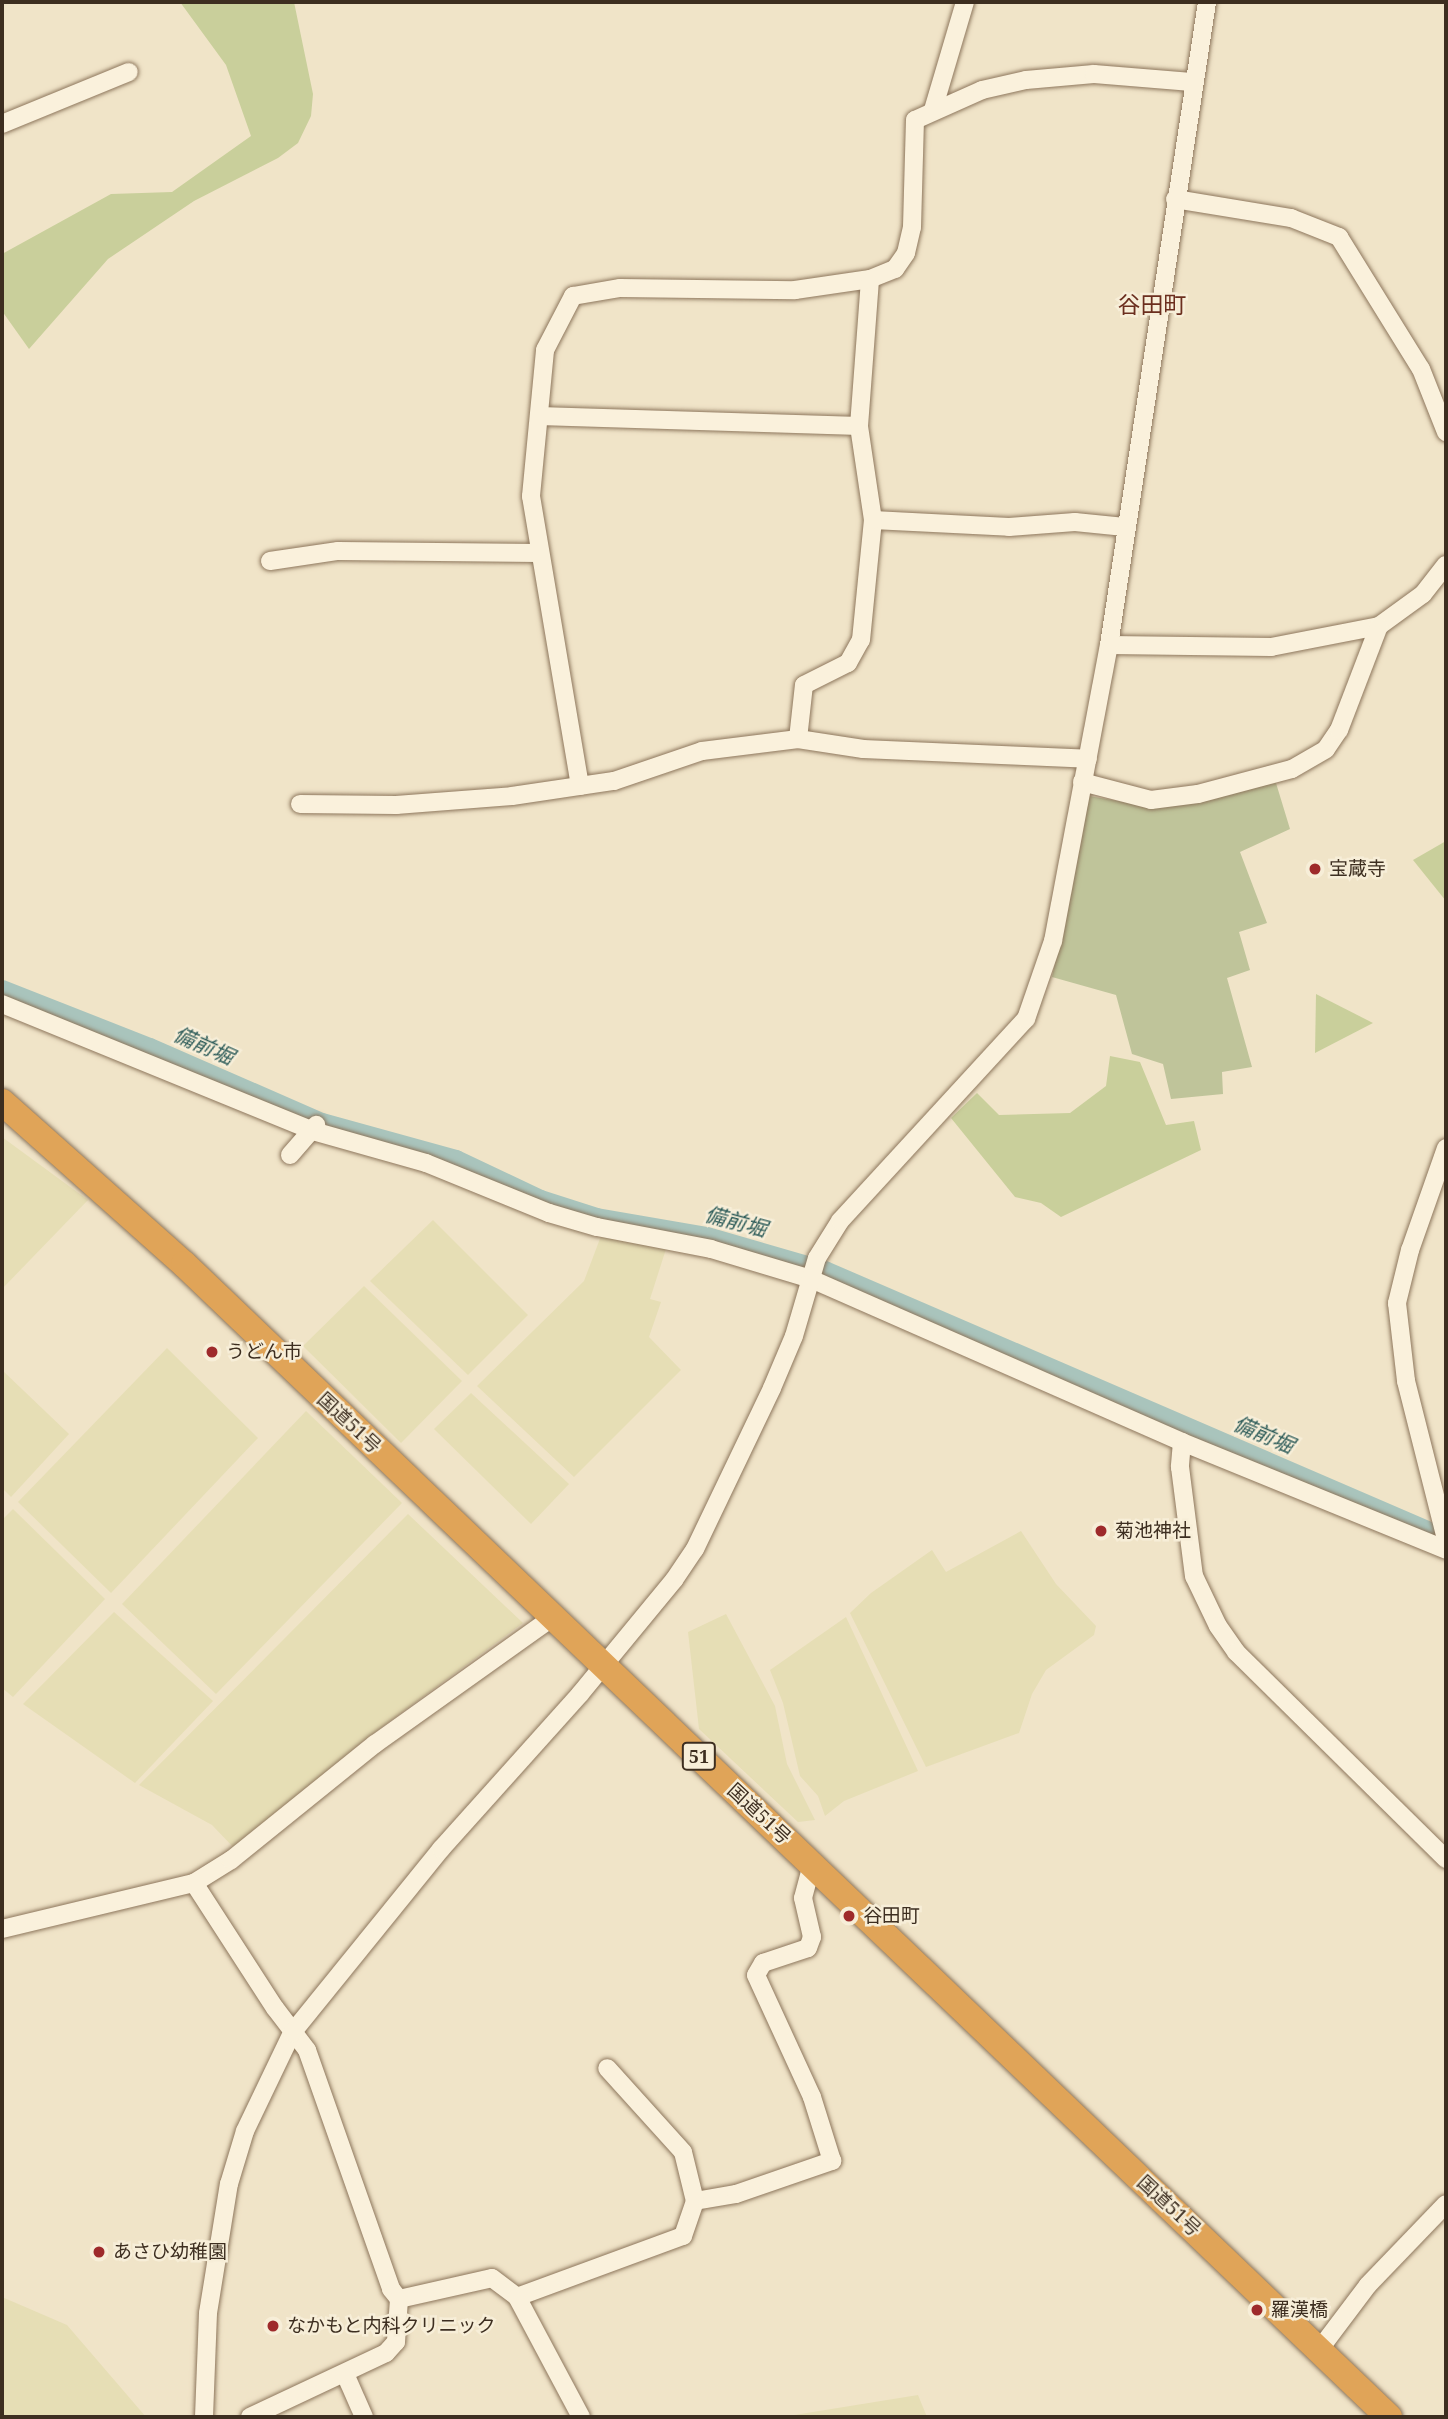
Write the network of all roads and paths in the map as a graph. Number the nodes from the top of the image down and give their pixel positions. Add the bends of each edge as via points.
1 (965, 2) edge
2 (1207, 2) edge
3 (128, 72) dead end
4 (1192, 82) junction
5 (933, 110) junction
6 (2, 124) edge
7 (1175, 199) junction
8 (870, 279) junction
9 (540, 416) junction
10 (859, 426) junction
11 (1446, 432) edge
12 (873, 520) junction
13 (1125, 527) junction
14 (538, 553) junction
15 (270, 561) dead end
16 (1446, 565) edge
17 (1379, 626) junction
18 (1109, 645) junction
19 (798, 739) junction
20 (1088, 759) junction
21 (1082, 782) junction
22 (580, 786) junction
23 (300, 804) dead end
24 (2, 1004) edge
25 (2, 1102) edge
26 (315, 1128) junction
27 (1446, 1148) edge
28 (290, 1155) dead end
29 (813, 1270) junction
30 (1182, 1442) junction
31 (1445, 1531) edge
32 (1446, 1550) edge
33 (553, 1617) junction
34 (603, 1665) junction
35 (1446, 1859) edge
36 (812, 1865) junction
37 (194, 1883) junction
38 (2, 1929) edge
39 (292, 2033) junction
40 (607, 2068) dead end
41 (695, 2201) junction
42 (1446, 2204) edge
43 (517, 2297) junction
44 (399, 2299) junction
45 (1319, 2350) junction
46 (346, 2375) junction
47 (204, 2417) edge
48 (250, 2417) edge
49 (364, 2417) edge
50 (581, 2417) edge
51 (1389, 2417) edge

1 - 5 street
2 - 4 street
3 - 6 street
4 - 5 street via 1094,74 1026,80 982,90
4 - 7 street
5 - 8 street via 915,120 912,227 905,253 895,269
7 - 11 street via 1291,218 1339,237 1421,369
7 - 13 street
8 - 9 street via 795,290 620,288 573,296 545,350
8 - 10 street
9 - 10 street
9 - 14 street via 531,496
10 - 12 street
12 - 13 street
12 - 19 street via 859,647 848,663 804,685
13 - 18 street
14 - 15 street via 338,551
14 - 22 street
16 - 17 street via 1423,594
17 - 18 street via 1271,647
17 - 21 street via 1339,730 1326,749 1292,769 1198,794 1151,800
18 - 20 street
19 - 20 street via 863,748
19 - 22 street via 702,751 614,780
20 - 21 street
21 - 29 street via 1053,941 1026,1019 839,1221
22 - 23 street via 396,805
24 - 26 street
25 - 33 highway, 国道51号 / 51 via 184,1264
26 - 28 street
26 - 29 street via 426,1163 597,1227
27 - 31 street via 1410,1250 1397,1303 1406,1381
29 - 30 street
29 - 34 street via 772,1388 695,1549
30 - 32 street
30 - 35 street via 1181,1479 1194,1576 1218,1626 1236,1652
33 - 34 highway, 国道51号 / 51
33 - 37 street via 375,1744 231,1860
34 - 36 highway, 国道51号 / 51
34 - 39 street via 441,1849
36 - 41 street via 803,1898 813,1937 808,1948 763,1963 756,1975 812,2097 832,2161 736,2194
36 - 45 highway, 国道51号 / 51
37 - 38 street
37 - 39 street
39 - 44 street via 307,2050 391,2289
39 - 47 street via 245,2131 229,2184 208,2312
40 - 41 street via 683,2152
41 - 43 street via 683,2236
42 - 45 street via 1368,2285
43 - 44 street via 492,2278
43 - 50 street
44 - 46 street via 396,2342 386,2353
45 - 51 highway, 国道51号 / 51
46 - 48 street
46 - 49 street

